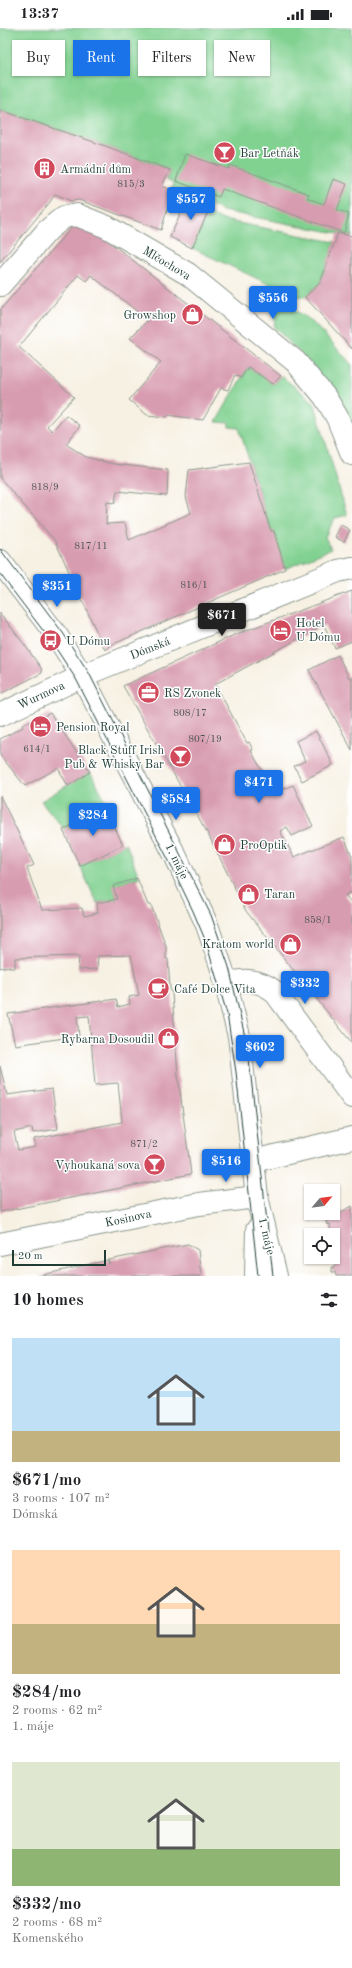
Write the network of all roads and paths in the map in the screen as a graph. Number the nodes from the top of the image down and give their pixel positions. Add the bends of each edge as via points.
1 (0, 285) edge
2 (352, 454) edge
3 (0, 561) edge
4 (352, 568) edge
5 (82, 676) junction
6 (0, 715) edge
7 (226, 984) junction
8 (352, 1097) edge
9 (352, 1138) edge
10 (253, 1161) junction
11 (257, 1197) junction
12 (0, 1244) edge
13 (256, 1276) edge
14 (276, 1276) edge

1 - 2 street, Mlčochova via 56,222 68,215 77,214 107,227 188,274 282,349 306,373 325,398 337,417
3 - 5 street, 1. máje via 52,630
4 - 5 street, Dómská via 338,571
5 - 6 street, Wurmova
5 - 7 street, 1. máje via 195,898
7 - 8 street via 242,980 251,981 274,991
7 - 10 street, 1. máje via 239,1036
9 - 10 street
10 - 11 street, 1. máje
11 - 12 street, Kosinova via 199,1204
11 - 13 street, 1. máje
11 - 14 street, 1. máje

